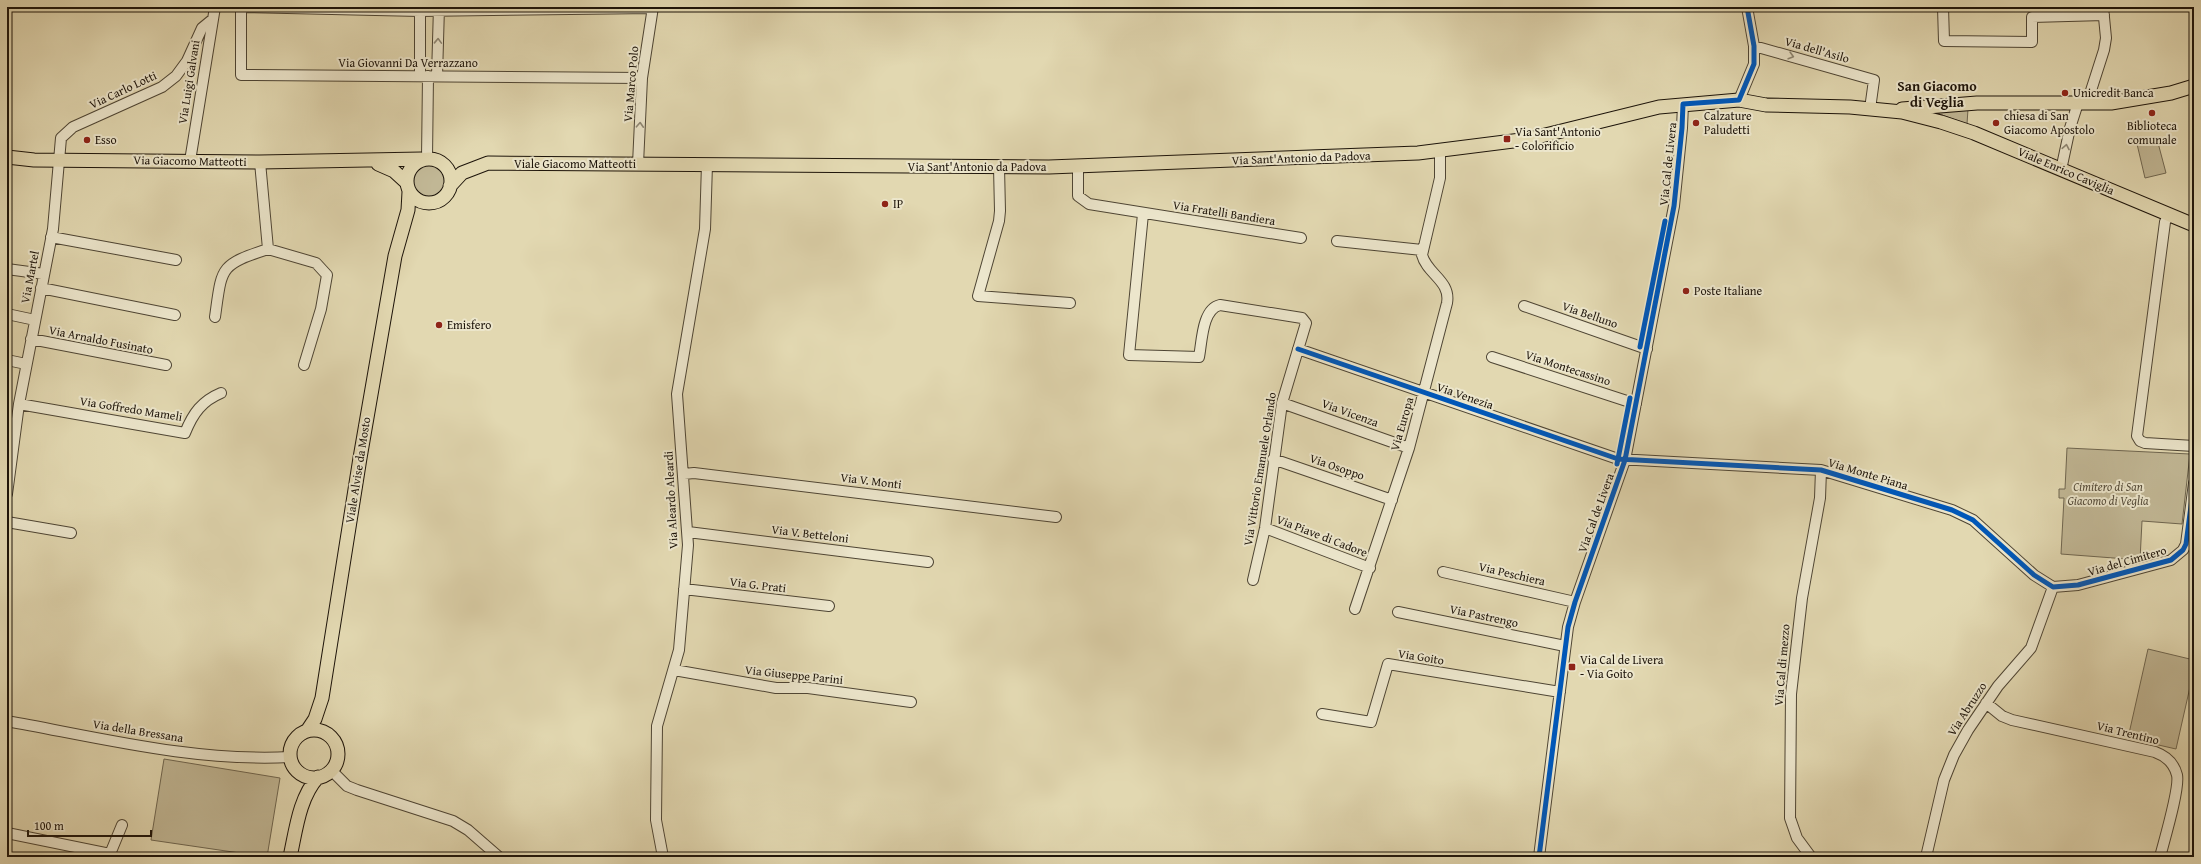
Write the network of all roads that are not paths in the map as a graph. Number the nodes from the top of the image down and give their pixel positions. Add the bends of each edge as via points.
1 (215, 7) edge
2 (241, 7) edge
3 (246, 7) edge
4 (653, 7) edge
5 (1747, 7) edge
6 (1943, 7) edge
7 (420, 9) edge
8 (439, 9) edge
9 (2103, 11) edge
10 (213, 19) junction
11 (1754, 46) junction
12 (428, 76) junction
13 (642, 78) junction
14 (2194, 86) edge
15 (1739, 100) junction
16 (2083, 103) junction
17 (1683, 104) junction
18 (1870, 109) junction
19 (1889, 111) junction
20 (1440, 152) junction
21 (7, 157) edge
22 (424, 159) junction
23 (59, 160) junction
24 (190, 161) junction
25 (260, 162) junction
26 (372, 162) junction
27 (443, 163) junction
28 (485, 163) junction
29 (638, 164) junction
30 (707, 164) junction
31 (999, 167) junction
32 (1078, 167) junction
33 (2061, 170) junction
34 (450, 186) junction
35 (408, 187) junction
36 (429, 203) junction
37 (1143, 214) junction
38 (2168, 214) junction
39 (2194, 225) edge
40 (51, 238) junction
41 (1301, 238) dead end
42 (1337, 241) dead end
43 (399, 244) junction
44 (268, 249) junction
45 (1422, 250) junction
46 (176, 260) dead end
47 (7, 269) edge
48 (44, 274) junction
49 (41, 288) junction
50 (1070, 303) dead end
51 (1524, 306) dead end
52 (7, 314) edge
53 (175, 316) dead end
54 (215, 317) dead end
55 (35, 320) junction
56 (31, 339) junction
57 (1647, 348) junction
58 (1298, 349) junction
59 (1492, 357) dead end
60 (7, 360) edge
61 (26, 364) junction
62 (166, 365) dead end
63 (304, 365) dead end
64 (221, 393) dead end
65 (1424, 393) junction
66 (1282, 402) junction
67 (19, 404) junction
68 (1636, 404) junction
69 (2194, 446) edge
70 (1409, 448) junction
71 (1273, 459) junction
72 (1625, 460) junction
73 (9, 464) edge
74 (1821, 470) junction
75 (684, 474) junction
76 (2194, 483) edge
77 (7, 494) edge
78 (1392, 500) junction
79 (1056, 517) dead end
80 (7, 522) edge
81 (1265, 528) junction
82 (688, 532) junction
83 (71, 533) dead end
84 (928, 562) dead end
85 (1370, 568) junction
86 (1443, 572) dead end
87 (1253, 580) dead end
88 (2053, 587) junction
89 (684, 589) junction
90 (1575, 602) junction
91 (829, 606) dead end
92 (1355, 609) dead end
93 (1398, 612) dead end
94 (1565, 646) junction
95 (674, 670) junction
96 (1560, 692) junction
97 (322, 698) junction
98 (912, 702) dead end
99 (1986, 703) junction
100 (1322, 714) dead end
101 (7, 721) edge
102 (307, 731) junction
103 (327, 734) junction
104 (290, 757) junction
105 (331, 770) junction
106 (301, 774) junction
107 (318, 778) junction
108 (304, 800) junction
109 (122, 825) dead end
110 (7, 833) edge
111 (290, 857) edge
112 (498, 857) edge
113 (663, 857) edge
114 (1539, 857) edge
115 (1811, 857) edge
116 (1926, 857) edge
117 (2160, 857) edge

1 - 10 street, Via Luigi Galvani
2 - 12 street, Via Giovanni Da Verrazzano via 241,75
3 - 7 street
4 - 8 street
4 - 13 street, Via Marco Polo
5 - 11 street
6 - 9 street via 1944,41 2032,42 2032,17
7 - 8 street
7 - 12 street
12 -> 8 street
9 - 16 street via 2106,38 2104,50
10 - 23 street, Via Carlo Lotti via 202,28 188,61 176,76 162,87 73,127 61,138
10 - 24 street, Via Luigi Galvani
11 - 15 street via 1754,64
11 -> 18 street, Via dell'Asilo via 1874,80
12 - 13 street, Via Giovanni Da Verrazzano
12 - 22 street
29 -> 13 street, Via Marco Polo
14 - 16 main road via 2171,93 2111,103
15 - 17 main road, Via Sant'Antonio da Padova
15 - 18 main road, Via Sant'Antonio da Padova via 1772,105
16 - 19 main road via 1977,102
33 -> 16 street via 2071,124
17 - 20 main road, Via Sant'Antonio da Padova via 1639,111 1529,139
17 - 57 street, Via Cal de Livera via 1674,206
18 - 19 main road, Via Sant'Antonio da Padova
19 - 33 main road, Viale Enrico Caviglia via 1912,114 1960,128
20 - 32 main road, Via Sant'Antonio da Padova
20 - 45 street via 1440,178
21 - 23 main road, Via Giacomo Matteotti
22 - 26 main road, Via Giacomo Matteotti
22 - 27 main road
22 - 35 main road via 410,168
23 - 24 main road, Via Giacomo Matteotti
23 - 40 street, Via Martel
24 - 25 main road, Via Giacomo Matteotti
25 - 26 main road, Via Giacomo Matteotti
25 - 44 street
26 - 35 main road, Via Giacomo Matteotti via 394,171
27 - 28 main road via 453,166
27 - 34 main road via 451,174
28 - 29 main road, Viale Giacomo Matteotti
28 - 34 main road, Viale Giacomo Matteotti via 462,173
29 - 30 main road, Viale Giacomo Matteotti
30 - 31 main road, Via Sant'Antonio da Padova
30 - 75 street, Via Aleardo Aleardi via 705,229 677,394
31 - 32 main road, Via Sant'Antonio da Padova
31 - 50 street via 999,222 978,296
32 - 37 street, Via Fratelli Bandiera via 1077,193 1084,202
33 - 38 main road, Viale Enrico Caviglia
34 - 36 main road via 446,195
35 - 36 main road via 418,200
35 - 43 main road, Viale Alvise da Mosto via 408,210
36 - 43 main road, Viale Alvise da Mosto via 416,214
37 - 41 street, Via Fratelli Bandiera
37 - 58 street, Via Vittorio Emanuele Orlando via 1129,355 1199,357 1208,314 1215,306 1302,318 1306,323
38 - 39 main road, Viale Enrico Caviglia
38 - 69 street via 2137,436 2145,443
40 - 46 street
40 - 48 street, Via Martel
42 - 45 street
43 - 97 main road, Viale Alvise da Mosto via 361,450
44 - 54 street via 239,258 226,270 221,279
44 - 63 street via 316,263 327,275
45 - 65 street, Via Europa via 1423,259 1445,286 1448,297
47 - 48 street
48 - 49 street, Via Martel
49 - 53 street
49 - 55 street, Via Martel
51 - 57 street, Via Belluno
52 - 55 street
55 - 56 street, Via Martel
56 - 61 street, Via Martel
56 - 62 street, Via Arnaldo Fusinato
57 - 68 street, Via Cal de Livera
58 - 65 street, Via Venezia
58 - 66 street, Via Vittorio Emanuele Orlando
59 - 68 street, Via Montecassino
60 - 61 street
61 - 67 street, Via Martel
64 - 67 street, Via Goffredo Mameli via 199,406 185,432
65 - 70 street, Via Europa
65 - 72 street, Via Venezia via 1618,460
66 - 70 street, Via Vicenza
66 - 71 street, Via Vittorio Emanuele Orlando
67 - 73 street, Via Martel
68 - 72 street, Via Cal de Livera
70 - 78 street, Via Europa
71 - 78 street, Via Osoppo
71 - 81 street, Via Vittorio Emanuele Orlando
72 - 74 street, Via Monte Piana
72 - 90 street, Via Cal de Livera
73 - 77 street, Via Martel
74 - 88 street, Via Monte Piana via 1952,510 1973,520 2034,575
74 - 115 street, Via Cal di mezzo via 1820,498 1802,598 1791,694 1790,818 1797,838
75 - 79 street, Via V. Monti via 702,474
75 - 82 street, Via Aleardo Aleardi
76 - 88 street, Via del Cimitero via 2186,544 2178,556 2078,585
78 - 85 street, Via Europa
80 - 83 street
81 - 85 street, Via Piave di Cadore
81 - 87 street, Via Vittorio Emanuele Orlando
82 - 84 street, Via V. Betteloni
82 - 89 street, Via Aleardo Aleardi
85 - 92 street, Via Europa
86 - 90 street, Via Peschiera
88 - 99 street, Via Abruzzo via 2031,648
89 - 91 street, Via G. Prati
89 - 95 street, Via Aleardo Aleardi
90 - 94 street, Via Cal de Livera
93 - 94 street, Via Pastrengo
94 - 96 street, Via Cal de Livera
95 - 98 street, Via Giuseppe Parini via 776,688 808,688
95 - 113 street, Via Aleardo Aleardi via 665,694 657,733 656,820
96 - 100 street, Via Goito via 1388,664 1371,722
96 - 114 street, Via Cal de Livera
97 - 102 main road, Viale Alvise da Mosto
97 - 103 main road, Viale Alvise da Mosto via 322,715
99 - 116 street, Via Abruzzo via 1962,738 1951,762
99 - 117 street, Via Trentino via 1998,714 2012,720 2155,752 2166,757 2174,768 2178,781
101 - 104 street, Via della Bressana via 156,750 247,757
102 - 103 main road via 315,730
102 - 104 main road via 294,741
103 - 105 main road via 335,742 338,757
104 - 106 main road
105 - 107 main road
105 - 112 street via 347,786 458,824
106 - 107 main road
106 - 108 main road
107 - 108 main road
108 - 111 main road
109 - 110 street via 110,854

